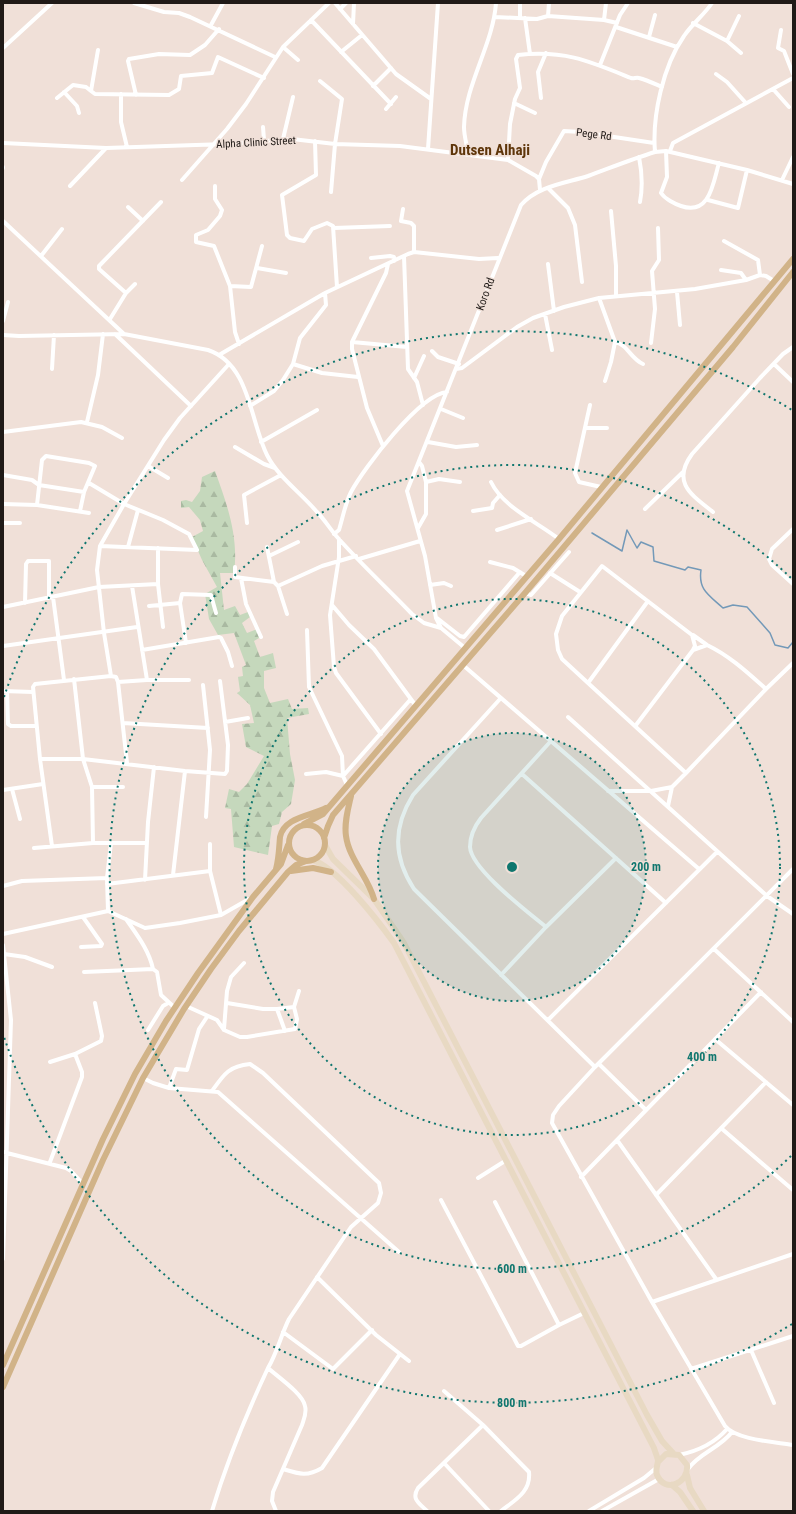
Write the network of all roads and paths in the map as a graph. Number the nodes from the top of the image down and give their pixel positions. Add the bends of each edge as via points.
1 (52, 3) edge
2 (134, 3) edge
3 (223, 3) edge
4 (329, 3) edge
5 (335, 3) edge
6 (346, 3) edge
7 (354, 3) edge
8 (438, 3) edge
9 (496, 3) edge
10 (520, 3) edge
11 (549, 3) edge
12 (606, 3) edge
13 (628, 3) edge
14 (712, 3) edge
15 (340, 9) junction
16 (655, 15) dead end
17 (548, 16) junction
18 (739, 16) dead end
19 (495, 17) junction
20 (523, 18) junction
21 (311, 20) junction
22 (604, 20) junction
23 (693, 23) junction
24 (211, 25) junction
25 (353, 25) junction
26 (616, 25) junction
27 (219, 29) junction
28 (781, 30) dead end
29 (362, 35) junction
30 (649, 37) junction
31 (727, 41) junction
32 (283, 47) junction
33 (677, 47) junction
34 (3, 48) edge
35 (98, 50) dead end
36 (341, 52) junction
37 (546, 53) junction
38 (742, 53) dead end
39 (530, 54) junction
40 (275, 57) junction
41 (298, 60) dead end
42 (600, 65) junction
43 (391, 68) junction
44 (716, 74) dead end
45 (793, 74) edge
46 (264, 78) junction
47 (793, 79) edge
48 (320, 81) dead end
49 (374, 86) junction
50 (662, 87) junction
51 (773, 89) junction
52 (90, 91) junction
53 (64, 92) junction
54 (121, 94) junction
55 (136, 95) junction
56 (293, 97) dead end
57 (57, 98) dead end
58 (396, 98) dead end
59 (541, 98) dead end
60 (432, 99) junction
61 (746, 102) junction
62 (514, 103) junction
63 (390, 104) junction
64 (788, 107) dead end
65 (386, 108) dead end
66 (79, 113) dead end
67 (536, 113) dead end
68 (263, 127) dead end
69 (283, 139) junction
70 (264, 140) junction
71 (315, 141) junction
72 (3, 143) edge
73 (654, 143) junction
74 (216, 144) junction
75 (335, 144) junction
76 (126, 147) junction
77 (106, 148) junction
78 (428, 149) junction
79 (668, 151) junction
80 (655, 152) junction
81 (468, 154) junction
82 (639, 157) junction
83 (793, 157) edge
84 (508, 160) junction
85 (719, 163) junction
86 (748, 170) junction
87 (539, 179) junction
88 (182, 180) dead end
89 (782, 180) junction
90 (793, 184) edge
91 (70, 186) dead end
92 (215, 186) dead end
93 (548, 188) junction
94 (540, 190) junction
95 (331, 192) dead end
96 (708, 200) junction
97 (161, 202) dead end
98 (640, 202) dead end
99 (128, 207) dead end
100 (403, 209) dead end
101 (611, 211) dead end
102 (3, 221) edge
103 (143, 221) junction
104 (7, 226) junction
105 (390, 226) dead end
106 (334, 228) junction
107 (658, 228) dead end
108 (3, 229) edge
109 (62, 229) dead end
110 (724, 241) dead end
111 (262, 246) dead end
112 (414, 252) junction
113 (41, 256) junction
114 (404, 256) junction
115 (371, 258) dead end
116 (498, 258) junction
117 (793, 259) edge
118 (394, 261) junction
119 (388, 264) junction
120 (548, 264) dead end
121 (257, 268) junction
122 (721, 270) dead end
123 (793, 272) edge
124 (286, 273) dead end
125 (760, 275) junction
126 (746, 280) junction
127 (774, 281) junction
128 (582, 282) dead end
129 (135, 284) dead end
130 (230, 286) junction
131 (336, 287) junction
132 (677, 292) junction
133 (126, 293) junction
134 (325, 293) junction
135 (653, 294) junction
136 (616, 296) junction
137 (599, 298) junction
138 (8, 302) dead end
139 (554, 311) junction
140 (545, 314) junction
141 (110, 319) junction
142 (3, 321) edge
143 (680, 325) dead end
144 (103, 334) junction
145 (114, 334) junction
146 (124, 334) junction
147 (3, 335) edge
148 (54, 335) junction
149 (352, 342) junction
150 (615, 342) junction
151 (650, 343) dead end
152 (239, 344) junction
153 (406, 346) junction
154 (793, 347) edge
155 (552, 350) dead end
156 (432, 351) dead end
157 (219, 355) junction
158 (424, 356) dead end
159 (229, 364) junction
160 (294, 364) junction
161 (458, 364) junction
162 (643, 364) dead end
163 (774, 364) junction
164 (52, 369) dead end
165 (456, 369) junction
166 (358, 376) junction
167 (414, 378) junction
168 (605, 381) dead end
169 (793, 382) edge
170 (447, 392) junction
171 (423, 405) junction
172 (590, 405) dead end
173 (191, 406) junction
174 (250, 406) junction
175 (441, 409) junction
176 (317, 410) dead end
177 (463, 418) dead end
178 (87, 422) junction
179 (585, 428) junction
180 (607, 428) dead end
181 (3, 432) edge
182 (122, 438) dead end
183 (261, 442) junction
184 (428, 442) junction
185 (477, 444) dead end
186 (235, 446) dead end
187 (383, 446) junction
188 (419, 462) junction
189 (148, 466) junction
190 (275, 469) junction
191 (682, 472) junction
192 (3, 475) edge
193 (281, 475) junction
194 (168, 478) dead end
195 (426, 482) junction
196 (460, 482) dead end
197 (491, 482) dead end
198 (89, 483) junction
199 (39, 485) junction
200 (601, 487) junction
201 (84, 492) junction
202 (500, 495) junction
203 (3, 504) edge
204 (124, 504) junction
205 (38, 505) junction
206 (645, 509) dead end
207 (138, 510) junction
208 (80, 511) junction
209 (473, 511) dead end
210 (89, 512) dead end
211 (713, 512) dead end
212 (531, 518) junction
213 (3, 523) edge
214 (20, 523) dead end
215 (246, 523) dead end
216 (418, 528) junction
217 (793, 529) edge
218 (497, 530) dead end
219 (334, 534) junction
220 (339, 539) junction
221 (559, 539) junction
222 (420, 541) junction
223 (298, 542) dead end
224 (100, 546) junction
225 (128, 547) junction
226 (266, 547) dead end
227 (158, 548) junction
228 (569, 552) dead end
229 (269, 556) junction
230 (358, 558) junction
231 (338, 561) junction
232 (490, 562) dead end
233 (235, 567) dead end
234 (520, 572) junction
235 (550, 573) junction
236 (526, 576) junction
237 (241, 578) junction
238 (274, 582) junction
239 (158, 584) junction
240 (793, 584) edge
241 (430, 585) junction
242 (132, 586) junction
243 (278, 586) junction
244 (451, 586) dead end
245 (99, 588) junction
246 (580, 592) junction
247 (526, 593) junction
248 (51, 597) junction
249 (648, 601) junction
250 (25, 603) junction
251 (180, 603) junction
252 (160, 605) junction
253 (332, 605) junction
254 (149, 606) dead end
255 (3, 608) edge
256 (216, 613) dead end
257 (287, 614) dead end
258 (436, 618) junction
259 (138, 627) junction
260 (163, 627) dead end
261 (441, 628) junction
262 (307, 630) dead end
263 (475, 631) junction
264 (104, 633) junction
265 (692, 635) junction
266 (261, 637) dead end
267 (59, 638) junction
268 (186, 643) junction
269 (707, 645) junction
270 (3, 646) edge
271 (465, 648) junction
272 (142, 650) junction
273 (693, 650) junction
274 (793, 663) edge
275 (232, 666) dead end
276 (464, 666) junction
277 (111, 676) junction
278 (74, 679) junction
279 (64, 680) junction
280 (147, 680) junction
281 (189, 680) dead end
282 (220, 681) dead end
283 (118, 682) junction
284 (588, 683) junction
285 (203, 685) dead end
286 (766, 689) junction
287 (5, 691) edge
288 (33, 692) junction
289 (500, 699) junction
290 (410, 700) junction
291 (416, 706) junction
292 (568, 717) dead end
293 (248, 718) dead end
294 (225, 722) junction
295 (123, 723) junction
296 (636, 725) junction
297 (36, 726) junction
298 (208, 728) junction
299 (381, 734) junction
300 (550, 742) junction
301 (40, 759) junction
302 (83, 759) junction
303 (127, 763) junction
304 (154, 768) junction
305 (185, 771) junction
306 (209, 773) junction
307 (686, 773) junction
308 (306, 774) dead end
309 (522, 774) junction
310 (343, 776) junction
311 (43, 784) junction
312 (347, 785) junction
313 (92, 787) junction
314 (123, 787) dead end
315 (672, 787) junction
316 (12, 789) junction
317 (3, 790) edge
318 (608, 791) junction
319 (651, 791) junction
320 (352, 795) junction
321 (329, 806) junction
322 (668, 806) junction
323 (206, 817) dead end
324 (20, 819) dead end
325 (304, 824) junction
326 (325, 842) junction
327 (93, 843) junction
328 (111, 843) junction
329 (146, 844) junction
330 (210, 844) dead end
331 (288, 845) junction
332 (52, 846) junction
333 (34, 848) dead end
334 (717, 852) junction
335 (616, 858) junction
336 (309, 861) junction
337 (699, 869) junction
338 (793, 869) edge
339 (275, 870) junction
340 (210, 872) junction
341 (288, 872) junction
342 (331, 872) junction
343 (173, 875) junction
344 (107, 878) junction
345 (145, 880) junction
346 (107, 884) junction
347 (3, 886) edge
348 (767, 896) junction
349 (253, 897) junction
350 (374, 899) junction
351 (666, 903) junction
352 (108, 911) junction
353 (793, 914) edge
354 (221, 915) junction
355 (83, 917) junction
356 (125, 919) junction
357 (546, 927) junction
358 (3, 934) edge
359 (3, 945) edge
360 (81, 947) dead end
361 (714, 949) junction
362 (4, 954) junction
363 (244, 963) dead end
364 (52, 967) dead end
365 (153, 970) junction
366 (84, 972) dead end
367 (501, 975) junction
368 (299, 991) dead end
369 (761, 992) junction
370 (95, 1003) dead end
371 (168, 1003) junction
372 (226, 1003) junction
373 (186, 1006) junction
374 (294, 1007) junction
375 (175, 1008) junction
376 (277, 1009) junction
377 (207, 1017) junction
378 (548, 1020) junction
379 (793, 1022) edge
380 (148, 1030) dead end
381 (224, 1030) junction
382 (285, 1031) junction
383 (715, 1039) junction
384 (75, 1054) junction
385 (50, 1062) dead end
386 (599, 1064) junction
387 (596, 1067) junction
388 (143, 1078) junction
389 (766, 1082) junction
390 (169, 1088) junction
391 (212, 1091) junction
392 (793, 1105) edge
393 (646, 1110) junction
394 (721, 1128) junction
395 (616, 1140) junction
396 (5, 1152) edge
397 (505, 1161) junction
398 (50, 1162) junction
399 (581, 1177) junction
400 (478, 1178) dead end
401 (83, 1184) junction
402 (793, 1190) edge
403 (656, 1195) junction
404 (441, 1200) dead end
405 (495, 1202) dead end
406 (3, 1218) edge
407 (362, 1219) junction
408 (399, 1252) dead end
409 (793, 1254) edge
410 (3, 1259) edge
411 (317, 1277) junction
412 (716, 1279) junction
413 (652, 1302) junction
414 (584, 1313) junction
415 (559, 1325) junction
416 (372, 1330) junction
417 (283, 1332) junction
418 (793, 1336) edge
419 (751, 1350) junction
420 (400, 1354) junction
421 (5, 1355) edge
422 (409, 1361) dead end
423 (3, 1365) edge
424 (268, 1368) junction
425 (691, 1369) junction
426 (3, 1387) edge
427 (444, 1391) dead end
428 (774, 1404) dead end
429 (483, 1425) junction
430 (727, 1429) junction
431 (732, 1432) junction
432 (793, 1445) edge
433 (676, 1454) junction
434 (444, 1463) junction
435 (657, 1465) junction
436 (283, 1469) junction
437 (687, 1472) junction
438 (659, 1479) junction
439 (672, 1485) junction
440 (212, 1511) edge
441 (276, 1511) edge
442 (427, 1511) edge
443 (489, 1511) edge
444 (501, 1511) edge
445 (589, 1511) edge
446 (602, 1511) edge
447 (693, 1511) edge
448 (704, 1511) edge

1 - 34 street
2 - 24 street via 164,12 179,13
3 - 24 street
4 - 21 street
5 - 15 street
6 - 15 street
7 - 25 street
8 - 60 street
9 - 19 street
10 - 20 street
11 - 17 street
12 - 22 street
13 - 26 street
14 - 23 street
15 - 25 street
16 - 30 street
17 - 20 street
17 - 22 street
18 - 31 street
19 - 20 street
19 - 81 street via 466,112 464,129
20 - 39 street
21 - 32 street
21 - 36 street
22 - 26 street
23 - 31 street
23 - 33 street
24 - 27 street
25 - 29 street
26 - 30 street
26 - 42 street
27 - 40 street
27 - 55 street via 205,46 190,55 159,54 129,59
28 - 45 street via 778,48 784,51
29 - 36 street
29 - 43 street
30 - 33 street
31 - 38 street
32 - 40 street
32 - 41 street
33 - 50 street
35 - 52 street
36 - 49 street
37 - 39 street
37 - 42 street via 573,56
37 - 59 street via 538,72
39 - 62 street via 517,57 520,84
40 - 46 street
42 - 50 street
43 - 49 street
43 - 60 street
44 - 61 street
46 - 55 street via 218,57 212,73 180,76 179,89 169,95
46 - 74 street
47 - 51 street
48 - 75 street via 342,99
49 - 63 street
50 - 73 street
51 - 61 street
51 - 64 street
52 - 53 street via 79,84
52 - 54 street via 95,94
53 - 57 street
53 - 66 street via 77,106
54 - 55 street
54 - 76 street via 121,122
56 - 69 street
58 - 63 street
60 - 78 street
61 - 79 street via 673,143
62 - 67 street
62 - 84 street via 509,127
63 - 65 street
68 - 70 street
69 - 70 street, Alpha Clinic Street
69 - 71 street, Alpha Clinic Street
70 - 74 street, Alpha Clinic Street
71 - 75 street, Alpha Clinic Street
71 - 106 street via 316,175 282,195 287,235 304,241 312,229 328,223
72 - 77 street, Alpha Clinic Street
73 - 80 street
73 - 87 street, Pege Rd via 564,131
74 - 76 street, Alpha Clinic Street
74 - 88 street
75 - 78 street, Alpha Clinic Street
75 - 95 street
76 - 77 street, Alpha Clinic Street
77 - 91 street
78 - 81 street, Alpha Clinic Street
79 - 80 street, Koro Rd
79 - 85 street, Koro Rd
79 - 96 street via 668,177 662,195 680,206 689,208 699,207
80 - 82 street, Koro Rd
81 - 84 street, Alpha Clinic Street
82 - 93 street, Koro Rd
82 - 98 street via 642,187
83 - 89 street
84 - 87 street, Alpha Clinic Street
85 - 86 street, Koro Rd
85 - 96 street
86 - 89 street, Koro Rd
86 - 96 street via 738,208
87 - 94 street
89 - 90 street, Koro Rd
92 - 130 street via 215,199 222,210 220,216 208,230 196,235 196,242 214,246
93 - 94 street, Koro Rd
93 - 128 street via 568,208 574,225
94 - 116 street, Koro Rd via 529,196 519,208
97 - 103 street
99 - 103 street
100 - 112 street via 401,221 414,226
101 - 136 street
102 - 104 street
103 - 133 street via 98,268
104 - 108 street
104 - 113 street
105 - 106 street
106 - 131 street
107 - 135 street via 659,260 652,271
109 - 113 street
110 - 125 street via 758,260
111 - 121 street
112 - 114 street
112 - 116 street via 479,259
113 - 141 street
114 - 118 street
114 - 153 street
115 - 118 street via 390,256 394,257
116 - 161 street, Koro Rd
117 - 127 main road
118 - 119 street
119 - 131 street
119 - 149 street
120 - 139 street
121 - 124 street
121 - 130 street via 251,287
122 - 126 street via 741,273
123 - 247 main road
125 - 126 street
125 - 127 street
126 - 132 street
127 - 200 main road
129 - 133 street
130 - 152 street via 235,332
131 - 134 street
132 - 135 street
132 - 143 street
133 - 141 street
134 - 152 street
134 - 160 street via 326,305 300,338
135 - 136 street
135 - 151 street via 655,309
136 - 137 street
137 - 139 street
137 - 150 street
138 - 142 street
139 - 140 street
140 - 155 street
140 - 165 street via 517,327 462,368
141 - 146 street
144 - 145 street
144 - 148 street
144 - 178 street via 98,374
145 - 146 street
145 - 173 street
146 - 157 street via 208,350
147 - 148 street
148 - 164 street
149 - 153 street
149 - 166 street
150 - 162 street via 622,344
150 - 168 street
152 - 157 street
153 - 167 street via 409,371
154 - 163 street
156 - 161 street via 438,357
157 - 159 street
158 - 167 street
159 - 173 street
159 - 174 street via 240,380
160 - 166 street via 322,373
160 - 174 street via 274,390
161 - 165 street, Koro Rd
163 - 169 street
163 - 191 street via 692,454
165 - 170 street, Koro Rd
166 - 187 street via 367,408
167 - 171 street
170 - 171 street via 436,395
170 - 175 street, Koro Rd
171 - 187 street
172 - 179 street
173 - 189 street via 164,440
174 - 183 street
175 - 177 street
175 - 184 street, Koro Rd
176 - 183 street
178 - 181 street
178 - 182 street
179 - 180 street
179 - 200 street via 575,472 580,482
183 - 190 street
184 - 185 street via 456,446
184 - 188 street, Koro Rd
186 - 190 street
187 - 219 street via 352,491 339,530
188 - 195 street
188 - 216 street, Koro Rd via 407,493
189 - 194 street
189 - 204 street
190 - 193 street
191 - 206 street
191 - 211 street via 686,488
192 - 199 street via 32,480
193 - 215 street via 244,495
193 - 219 street via 317,512
195 - 196 street via 439,479
195 - 216 street via 426,514
197 - 202 street
198 - 199 street via 95,467 92,464 46,456 42,460
198 - 201 street
198 - 204 street
199 - 201 street
199 - 205 street
200 - 221 main road
201 - 208 street
202 - 209 street via 492,508
202 - 212 street via 520,513
203 - 205 street
204 - 207 street
204 - 224 street
205 - 208 street
207 - 225 street
207 - 227 street via 164,520 189,534 197,550
208 - 210 street
212 - 218 street
212 - 221 street
213 - 214 street
216 - 222 street, Koro Rd
217 - 240 street via 772,550 769,558 772,565
219 - 220 street
220 - 230 street
220 - 231 street
221 - 236 main road
222 - 230 street
222 - 241 street, Koro Rd
223 - 229 street
224 - 225 street
224 - 245 street via 97,567
225 - 227 street
226 - 229 street
227 - 239 street
228 - 235 street
229 - 238 street
230 - 231 street
230 - 261 street via 412,614 424,623
231 - 243 street
231 - 253 street
232 - 234 street
233 - 237 street via 235,577
234 - 236 street
234 - 263 street
235 - 246 street
235 - 247 street via 531,595
236 - 263 main road
237 - 238 street
237 - 266 street via 246,604
238 - 243 street
239 - 242 street
239 - 252 street
241 - 244 street via 444,583
241 - 258 street, Koro Rd
242 - 245 street
242 - 259 street
243 - 257 street
245 - 248 street
245 - 264 street
246 - 249 street via 602,566
246 - 284 street via 562,616 556,634 562,658
247 - 276 main road
248 - 250 street
248 - 250 street via 49,561 28,561
248 - 267 street
249 - 265 street
249 - 284 street
250 - 255 street
251 - 252 street
251 - 256 street via 182,594 211,594
251 - 268 street
252 - 254 street
252 - 260 street
253 - 290 street via 374,649
253 - 299 street via 330,615 335,670
258 - 261 street, Koro Rd
258 - 263 street via 461,637
259 - 264 street
259 - 272 street
261 - 271 street, Koro Rd
262 - 310 street via 310,687 342,756
263 - 271 main road
264 - 267 street
264 - 277 street
265 - 269 street
265 - 273 street via 695,646
267 - 270 street
267 - 279 street
268 - 272 street
268 - 275 street via 220,638
269 - 273 street
269 - 286 street via 738,664
271 - 291 main road
272 - 280 street
273 - 296 street
274 - 286 street
276 - 289 street
276 - 320 main road
277 - 278 street
277 - 283 street via 116,677
278 - 279 street
278 - 302 street
279 - 288 street via 35,684
280 - 281 street
280 - 283 street
282 - 294 street
283 - 295 street
284 - 296 street
285 - 298 street
286 - 307 street
287 - 288 street
287 - 297 street via 8,724
288 - 297 street
289 - 300 street
289 - 367 street via 413,795 405,808 397,838 402,865 414,890
290 - 291 street
290 - 299 street
291 - 312 main road
292 - 319 street
293 - 294 street
294 - 306 street via 228,745 227,771 225,774
295 - 298 street
295 - 303 street
296 - 307 street
297 - 301 street
298 - 306 street
299 - 310 street
300 - 309 street
300 - 318 street
301 - 302 street
301 - 311 street
302 - 303 street
302 - 313 street
303 - 304 street
304 - 305 street
304 - 329 street
305 - 306 street
305 - 343 street
306 - 323 street
307 - 315 street
308 - 310 street via 326,772
309 - 335 street
309 - 357 street via 480,818 472,832 470,848 479,868
310 - 312 street
311 - 316 street
311 - 332 street
312 - 321 main road
313 - 314 street
313 - 327 street
315 - 319 street
315 - 322 street
316 - 317 street
316 - 324 street
318 - 319 street
318 - 337 street
319 - 322 street
320 - 326 main road via 330,820
320 - 350 main road via 346,817 346,838
321 - 325 main road via 320,817
321 - 339 main road via 294,820 286,826 281,834
322 - 334 street
325 - 326 main road via 317,828
325 - 331 main road via 292,831
326 - 336 main road via 321,854
326 - 350 main road via 333,859
327 - 328 street
327 - 332 street
328 - 329 street
328 - 344 street
329 - 345 street
330 - 340 street
331 - 336 main road via 292,854 301,860
331 - 339 main road via 283,861
332 - 333 street
334 - 337 street
334 - 348 street
335 - 351 street
335 - 357 street
336 - 341 main road via 296,865
336 - 342 main road via 320,863
337 - 351 street
338 - 348 street
339 - 349 main road
340 - 343 street
340 - 354 street
341 - 342 main road via 310,868
341 - 373 main road via 239,931
342 - 397 main road via 375,917 394,943
343 - 345 street
344 - 346 street
344 - 347 street via 22,881
345 - 346 street
346 - 352 street
348 - 353 street
348 - 361 street
349 - 354 street
349 - 375 main road
350 - 433 main road via 404,942 647,1415 662,1441
351 - 378 street
352 - 355 street
352 - 356 street
354 - 356 street via 145,928
355 - 358 street
355 - 360 street via 102,944
356 - 365 street via 144,945 151,958
357 - 367 street
359 - 362 street
361 - 369 street
361 - 386 street
362 - 364 street via 25,957
362 - 396 street via 11,1020
363 - 372 street via 231,977
365 - 366 street
365 - 371 street via 157,972 161,995
367 - 378 street
368 - 374 street
369 - 379 street
369 - 383 street
370 - 384 street via 101,1041
371 - 375 street
371 - 380 street via 163,1006
372 - 376 street
372 - 381 street
373 - 377 street
373 - 388 main road
374 - 376 street
374 - 382 street via 297,1019 295,1029
375 - 401 main road via 135,1074
376 - 382 street
377 - 381 street via 217,1020
377 - 390 street via 199,1029 187,1070 176,1069
378 - 387 street
381 - 382 street via 247,1038
383 - 389 street
383 - 393 street
384 - 385 street
384 - 398 street via 82,1074
386 - 387 street
386 - 393 street
387 - 399 street via 559,1106 552,1120 552,1126
388 - 390 street via 153,1084
388 - 426 main road via 103,1160
389 - 392 street
389 - 394 street
390 - 391 street
391 - 407 street via 218,1092
391 - 407 street via 228,1071 237,1065 250,1064 263,1073 379,1184 381,1193 378,1204
393 - 395 street
394 - 402 street
394 - 403 street
395 - 399 street
395 - 403 street
396 - 398 street
396 - 406 street
397 - 400 street
397 - 414 main road
398 - 401 street via 71,1171
399 - 413 street
401 - 421 main road
403 - 412 street
404 - 415 street via 518,1346
405 - 415 street
406 - 410 street
407 - 408 street
407 - 411 street via 352,1227
409 - 412 street
411 - 416 street
411 - 417 street
412 - 413 street
413 - 425 street
414 - 415 street
414 - 435 main road via 654,1448
416 - 417 street via 334,1369
416 - 420 street
417 - 424 street
418 - 419 street
419 - 425 street
419 - 428 street
420 - 422 street
420 - 436 street via 322,1468 312,1474
421 - 423 main road
424 - 436 street via 301,1397 305,1405 306,1414
424 - 440 street via 242,1422
425 - 430 street
427 - 429 street
429 - 434 street
429 - 444 street via 529,1472 530,1481 524,1493
430 - 431 street
430 - 433 street via 716,1441 706,1446
431 - 432 street
431 - 437 street via 723,1443 695,1460
433 - 435 main road via 663,1456
433 - 437 main road via 685,1461
434 - 442 street via 414,1493 415,1499
434 - 443 street
435 - 438 main road
435 - 445 street via 644,1478
436 - 441 street via 273,1492 273,1508
437 - 439 main road via 681,1482
437 - 448 main road via 688,1484
438 - 439 main road
438 - 446 street
439 - 447 main road

